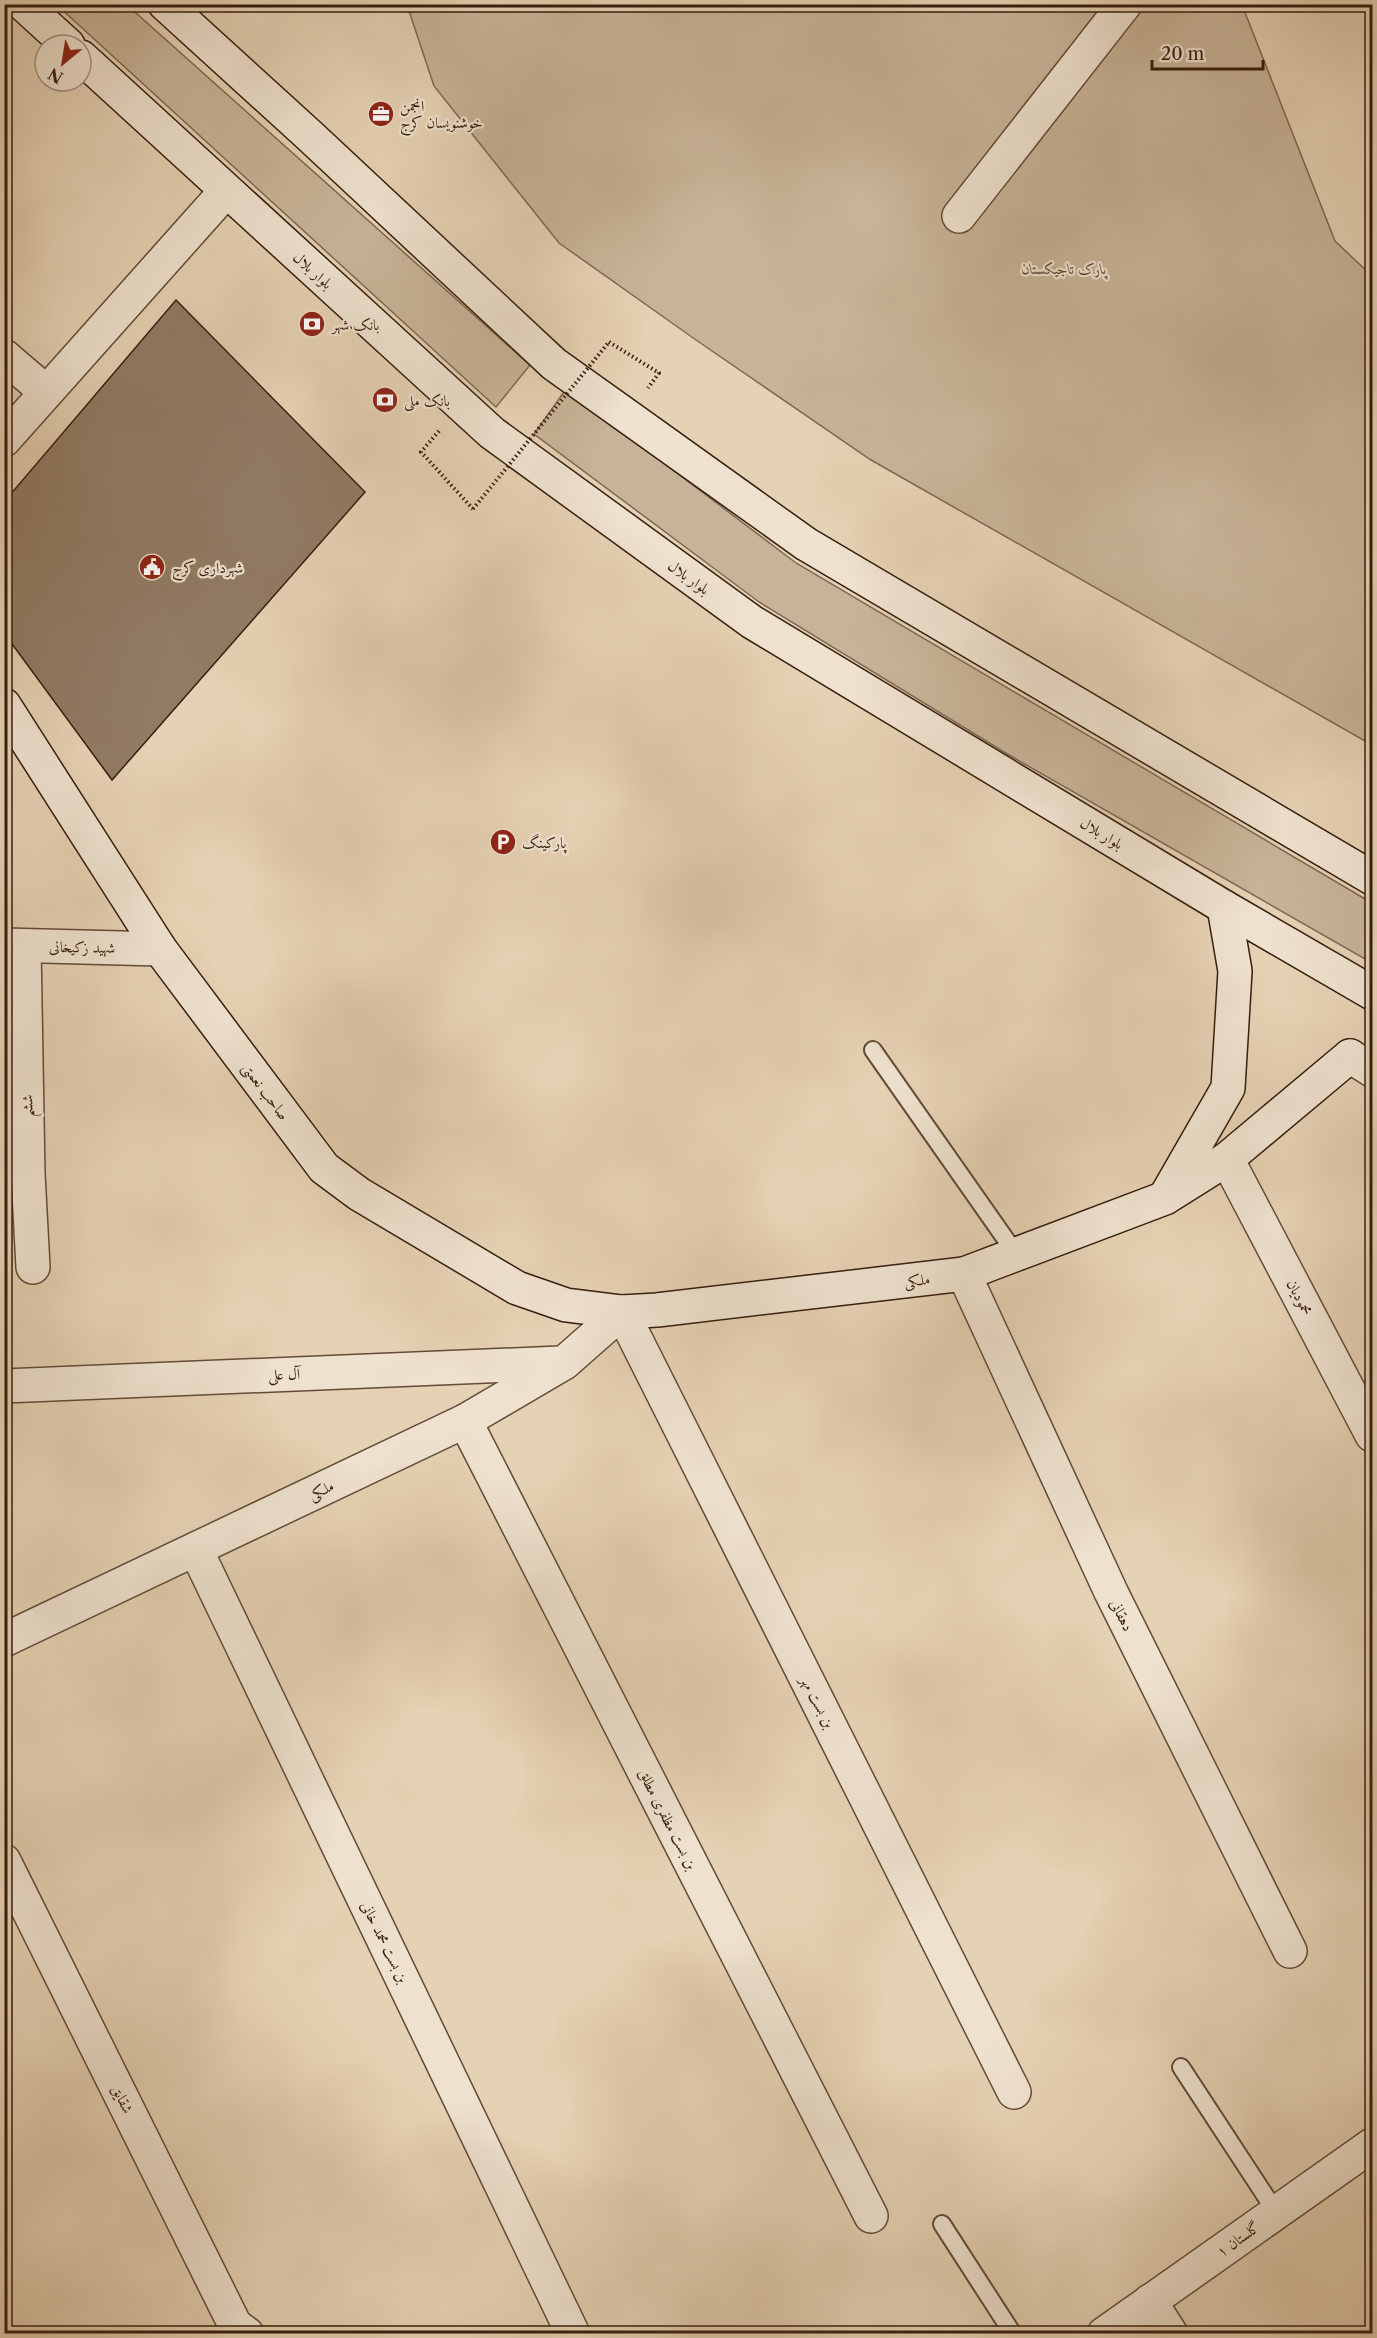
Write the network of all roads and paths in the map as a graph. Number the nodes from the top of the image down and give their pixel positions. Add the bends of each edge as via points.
1 (23, 4) edge
2 (165, 4) edge
3 (1125, 4) edge
4 (55, 33) edge
5 (93, 68) edge
6 (226, 190) junction
7 (959, 216) dead end
8 (4, 356) edge
9 (660, 373) dead end
10 (46, 392) junction
11 (4, 440) edge
12 (421, 452) dead end
13 (4, 705) edge
14 (1372, 878) edge
15 (1224, 907) junction
16 (14, 946) edge
17 (160, 949) junction
18 (1372, 993) edge
19 (873, 1050) dead end
20 (1361, 1063) edge
21 (1227, 1159) junction
22 (1165, 1198) junction
23 (1016, 1254) junction
24 (33, 1267) dead end
25 (964, 1274) junction
26 (657, 1310) joint
27 (622, 1312) junction
28 (564, 1363) junction
29 (4, 1386) edge
30 (465, 1421) junction
31 (1372, 1435) edge
32 (196, 1550) junction
33 (4, 1640) edge
34 (4, 1861) edge
35 (1290, 1951) dead end
36 (1181, 2067) dead end
37 (1014, 2092) dead end
38 (1372, 2145) edge
39 (1276, 2212) junction
40 (872, 2216) dead end
41 (942, 2224) dead end
42 (1150, 2301) junction
43 (247, 2334) edge
44 (573, 2334) edge
45 (1013, 2334) edge
46 (1104, 2334) edge
47 (1171, 2334) edge

1 - 4 street
2 - 14 street via 554,364 806,544
3 - 7 street
5 - 6 street, بلوار بلال
6 - 10 street
6 - 15 street, بلوار بلال via 492,433 752,622
8 - 10 street
9 - 12 path, bridge via 609,342 473,509
10 - 11 street
13 - 17 street, صاحب نعمتی
15 - 18 street, بلوار بلال
15 - 22 street via 1235,971 1228,1088
16 - 17 street, شهید زکیخانی
16 - 24 street, ششم
17 - 27 street, صاحب نعمتی via 324,1168 359,1194 516,1288 566,1305
19 - 23 lane
20 - 21 street, ملکی
21 - 22 street, ملکی
21 - 31 street, محمودیان
22 - 23 street, ملکی
23 - 25 street, ملکی
25 - 26 street, ملکی
25 - 35 street, دهقانی via 1111,1592
26 - 27 street, صاحب نعمتی
27 - 28 street, ملکی
27 - 37 street, بن بست مهر
28 - 29 street, آل علی
28 - 30 street, ملکی
30 - 32 street, ملکی
30 - 40 street, بن بست مظفری مطلق
32 - 33 street, ملکی
32 - 44 street, بن بست محمد خانی
34 - 43 street, شقایق via 235,2325
36 - 39 lane
38 - 39 street, گلستان ۱
39 - 42 street, گلستان ۱
41 - 45 lane
42 - 46 street, گلستان ۱
42 - 47 street

